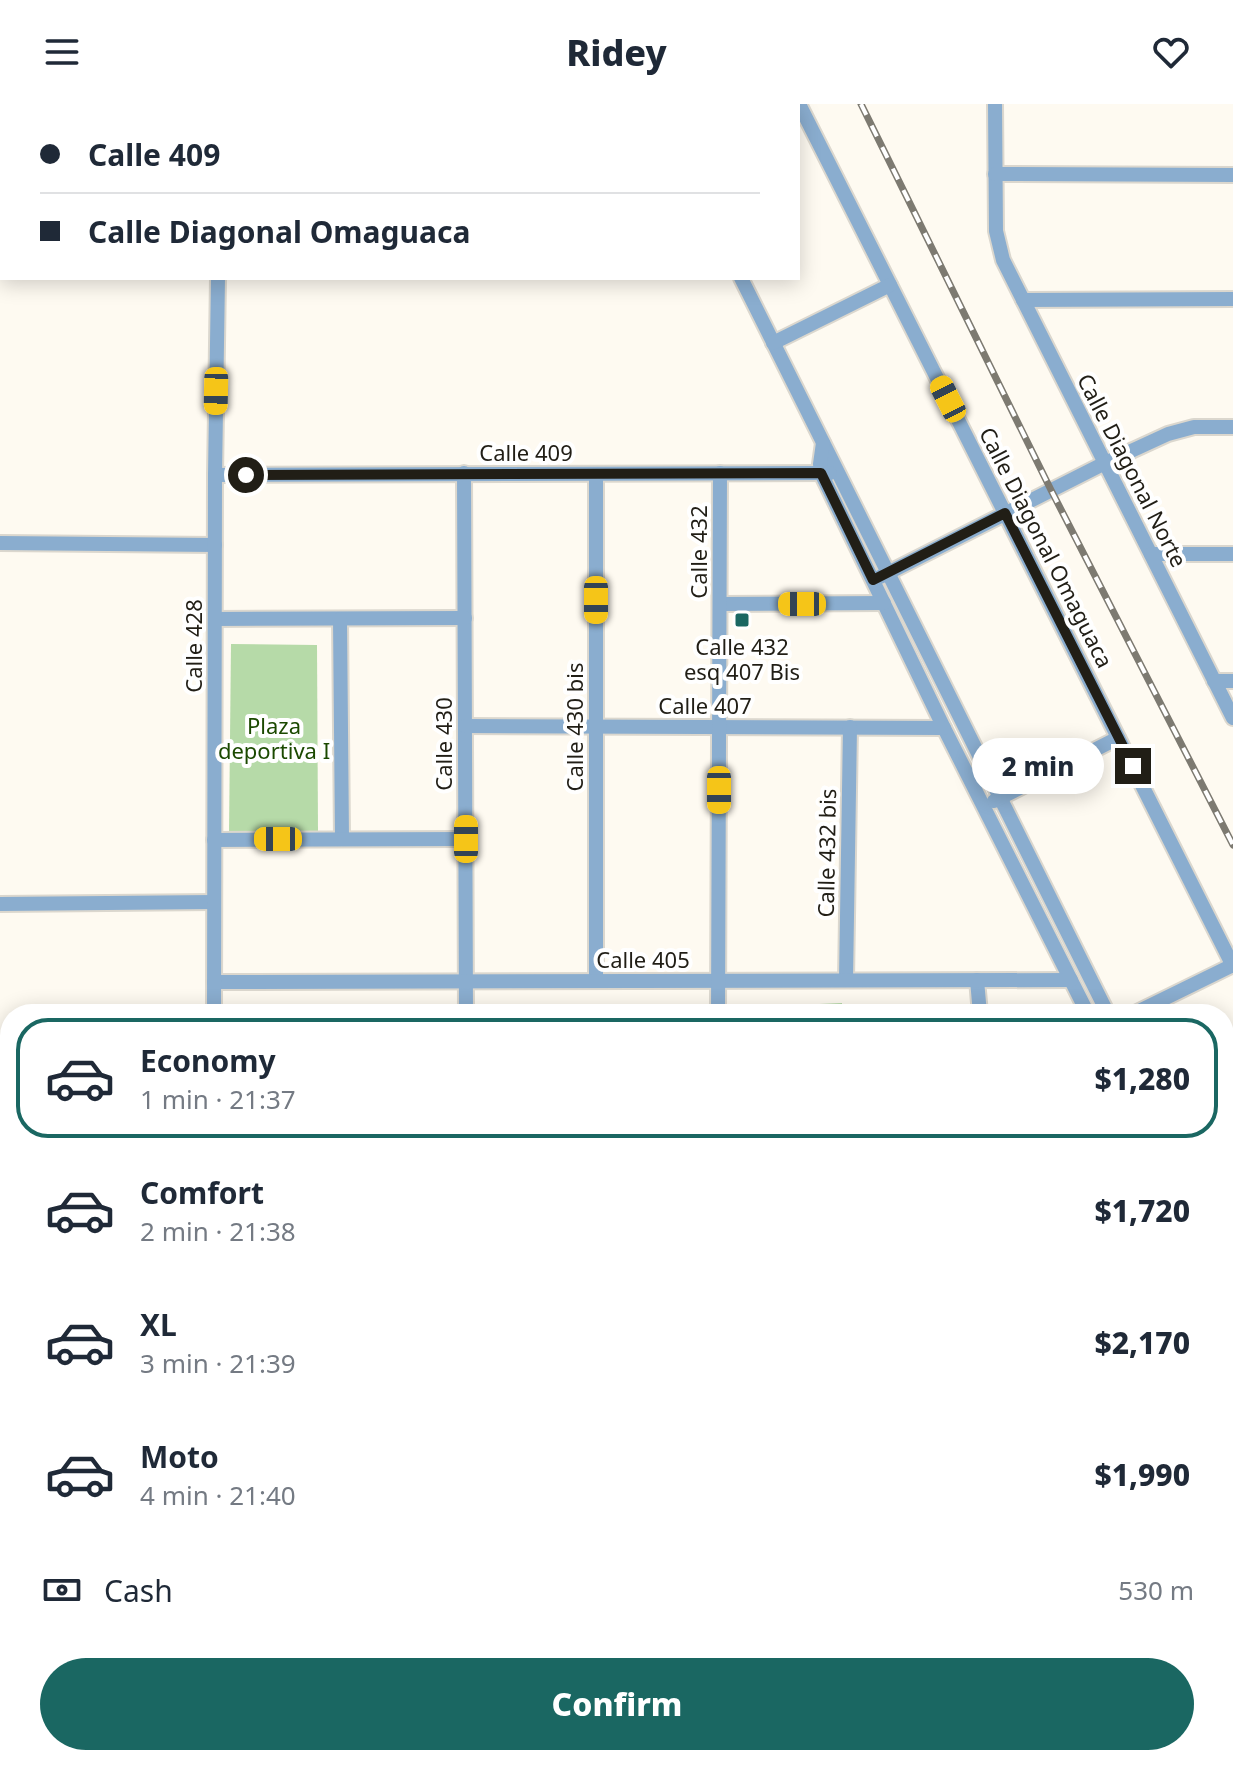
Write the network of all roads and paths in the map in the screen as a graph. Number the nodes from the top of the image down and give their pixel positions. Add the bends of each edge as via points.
1 (995, 104) edge
2 (800, 106) edge
3 (995, 174) junction
4 (1233, 175) edge
5 (218, 280) edge
6 (742, 280) edge
7 (890, 285) junction
8 (1233, 299) edge
9 (1023, 300) junction
10 (773, 343) junction
11 (1233, 427) edge
12 (823, 443) junction
13 (1105, 463) junction
14 (464, 473) junction
15 (720, 473) junction
16 (821, 473) junction
17 (838, 473) junction
18 (596, 474) junction
19 (215, 475) junction
20 (1005, 513) junction
21 (0, 543) edge
22 (215, 545) junction
23 (1151, 554) junction
24 (1233, 554) edge
25 (887, 573) junction
26 (873, 580) junction
27 (884, 603) junction
28 (720, 604) junction
29 (465, 618) junction
30 (215, 619) junction
31 (340, 619) junction
32 (1214, 681) junction
33 (1233, 681) edge
34 (1233, 718) edge
35 (465, 726) junction
36 (596, 727) junction
37 (719, 727) junction
38 (850, 727) junction
39 (944, 728) junction
40 (1118, 738) junction
41 (1000, 798) junction
42 (984, 806) junction
43 (342, 839) junction
44 (466, 839) junction
45 (214, 840) junction
46 (214, 902) junction
47 (0, 904) edge
48 (1233, 966) edge
49 (846, 980) junction
50 (977, 980) junction
51 (1071, 980) junction
52 (466, 981) junction
53 (596, 981) junction
54 (718, 981) junction
55 (214, 982) junction
56 (214, 1004) edge
57 (466, 1004) edge
58 (718, 1004) edge
59 (979, 1004) edge
60 (1083, 1004) edge
61 (1103, 1004) edge
62 (1154, 1004) edge

1 - 3 street
2 - 7 street, Calle Diagonal Omaguaca
3 - 4 street
3 - 9 street, Calle Diagonal Norte via 997,241
5 - 19 street, Calle 428
6 - 10 street
7 - 10 street
7 - 20 street, Calle Diagonal Omaguaca
8 - 9 street
9 - 13 street, Calle Diagonal Norte
10 - 12 street
11 - 13 street via 1181,429
12 - 16 street
12 - 17 street
13 - 20 street
13 - 23 street, Calle Diagonal Norte
14 - 18 street, Calle 409
14 - 19 street, Calle 409
14 - 29 street, Calle 430
15 - 16 street, Calle 409
15 - 18 street, Calle 409
15 - 28 street, Calle 432
16 - 17 street, Calle 409
16 - 26 street
17 - 25 street
18 - 36 street, Calle 430 bis
19 - 22 street, Calle 428
20 - 25 street
20 - 40 street, Calle Diagonal Omaguaca
21 - 22 street
22 - 30 street, Calle 428
23 - 24 street
23 - 32 street, Calle Diagonal Norte
25 - 26 street
25 - 41 street
26 - 27 street
27 - 28 street
27 - 39 street
28 - 37 street, Calle 432
29 - 31 street
29 - 35 street, Calle 430
30 - 31 street
30 - 45 street, Calle 428
31 - 43 street
32 - 33 street
32 - 34 street, Calle Diagonal Norte
35 - 36 street, Calle 407
35 - 44 street, Calle 430
36 - 37 street, Calle 407
36 - 53 street, Calle 430 bis
37 - 38 street, Calle 407
37 - 54 street, Calle 432
38 - 39 street, Calle 407
38 - 49 street, Calle 432 bis
39 - 42 street
40 - 41 street
40 - 48 street, Calle Diagonal Omaguaca
41 - 42 street
41 - 61 street
42 - 51 street
43 - 44 street
43 - 45 street
44 - 52 street, Calle 430
45 - 46 street, Calle 428
46 - 47 street
46 - 55 street, Calle 428
48 - 62 street
49 - 50 street, Calle 405
49 - 54 street, Calle 405
50 - 51 street, Calle 405
50 - 59 street
51 - 60 street
52 - 53 street, Calle 405
52 - 55 street, Calle 405
52 - 57 street, Calle 430
53 - 54 street, Calle 405
54 - 58 street, Calle 432
55 - 56 street, Calle 428

